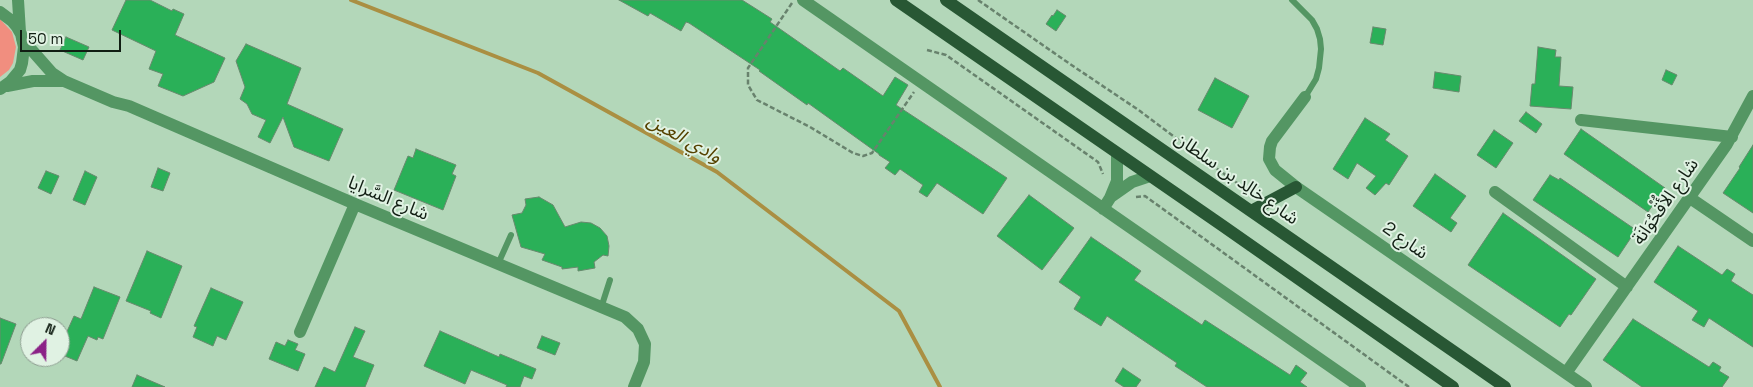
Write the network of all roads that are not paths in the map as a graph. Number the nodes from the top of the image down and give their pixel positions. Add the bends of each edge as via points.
1 (18, 0) edge
2 (803, 0) edge
3 (896, 0) edge
4 (946, 0) edge
5 (1292, 0) edge
6 (0, 12) edge
7 (22, 37) junction
8 (64, 81) junction
9 (2, 88) edge
10 (1305, 97) joint
11 (1752, 104) edge
12 (1581, 120) dead end
13 (1732, 137) junction
14 (1117, 154) junction
15 (1150, 176) junction
16 (1296, 187) junction
17 (1495, 192) dead end
18 (1690, 198) junction
19 (1107, 203) junction
20 (356, 204) junction
21 (1251, 211) junction
22 (511, 235) dead end
23 (1753, 241) edge
24 (498, 264) junction
25 (610, 280) dead end
26 (1628, 287) junction
27 (601, 308) junction
28 (300, 332) dead end
29 (1566, 373) junction
30 (1356, 386) edge
31 (634, 387) edge
32 (1453, 387) edge
33 (1505, 387) edge
34 (1586, 387) edge

1 - 7 street
2 - 19 street via 921,82
3 - 14 main road
4 - 21 main road, شارع خالِد بن سلطان
5 - 10 lane via 1312,20 1320,39 1319,68
6 - 7 street, شارع السَّرايا via 12,21
7 - 8 street, شارع السَّرايا via 52,74
7 - 9 street via 22,63 16,76
8 - 9 street, شارع السَّرايا via 33,81
8 - 20 street, شارع السَّرايا
10 - 16 street, شارع 2 via 1272,141 1269,153 1275,170
11 - 13 street, شارع الأُقْحُوَانَة
12 - 13 street, شارع الأُقْحُوَانَة
13 - 18 street, شارع الأُقْحُوَانَة
14 - 15 main road
14 - 19 street via 1118,172
15 - 19 street via 1132,182
15 - 32 main road
16 - 21 main road
16 - 29 street, شارع 2
17 - 26 street
18 - 23 street
18 - 26 street, شارع الأُقْحُوَانَة
19 - 30 street
20 - 24 street, شارع السَّرايا
20 - 28 street
21 - 33 main road, شارع خالِد بن سلطان
22 - 24 lane
24 - 27 street, شارع السَّرايا
25 - 27 lane
26 - 29 street, شارع الأُقْحُوَانَة
27 - 31 street, شارع السَّرايا via 632,322 642,336 644,362
29 - 34 street, شارع 2

